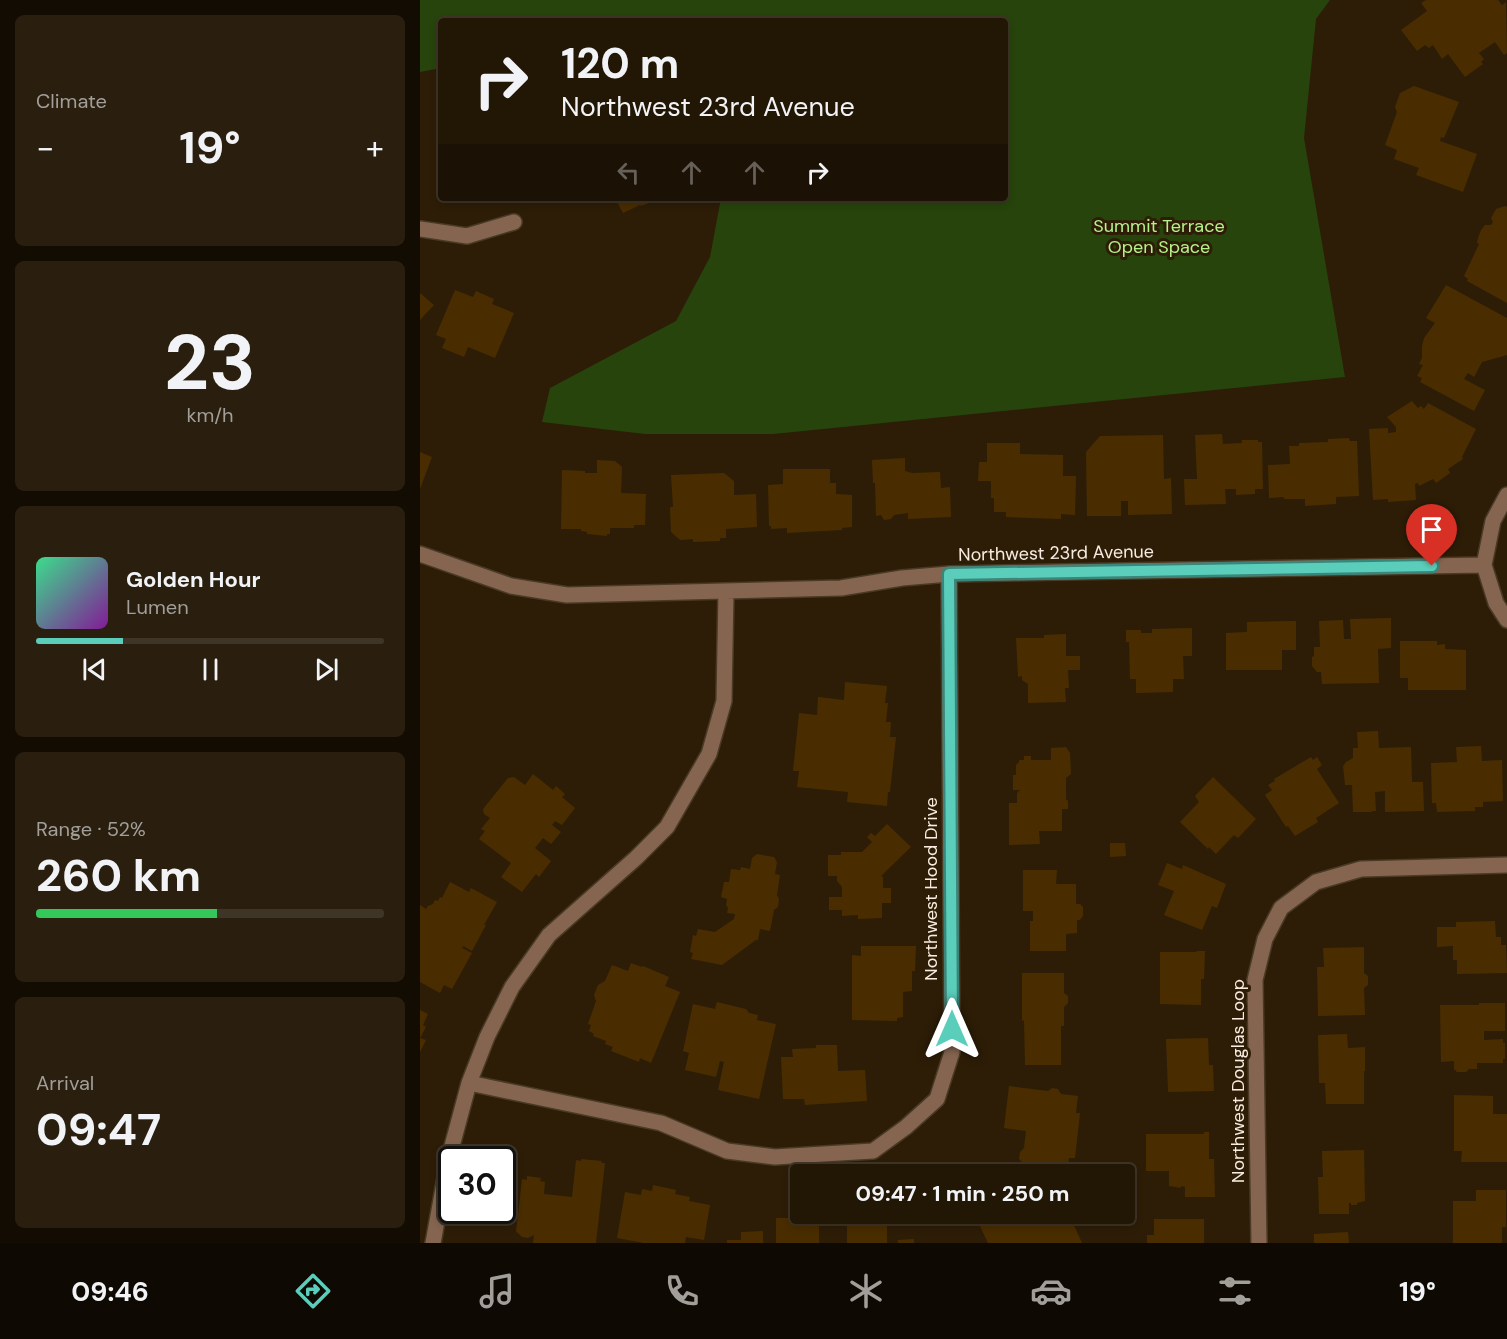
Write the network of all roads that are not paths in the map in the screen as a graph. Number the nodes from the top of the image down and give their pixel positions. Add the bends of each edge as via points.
1 (514, 222) dead end
2 (420, 228) edge
3 (1507, 495) edge
4 (420, 554) edge
5 (1484, 565) junction
6 (949, 574) junction
7 (726, 591) junction
8 (1507, 620) edge
9 (1507, 865) edge
10 (469, 1083) junction
11 (433, 1243) edge
12 (1259, 1243) edge

1 - 2 street via 467,236
3 - 5 street via 1493,521
4 - 7 street, Northwest 23rd Avenue via 511,586 567,595
5 - 6 street, Northwest 23rd Avenue
5 - 8 street via 1496,603
6 - 7 street, Northwest 23rd Avenue via 841,588
6 - 10 street, Northwest Hood Drive via 952,1052 937,1099 873,1151 776,1157 727,1151 661,1123
7 - 10 street via 724,701 709,754 667,827 549,935 512,987
9 - 12 street, Northwest Douglas Loop via 1361,869 1316,882 1281,908 1265,939 1255,980
10 - 11 street via 448,1161

